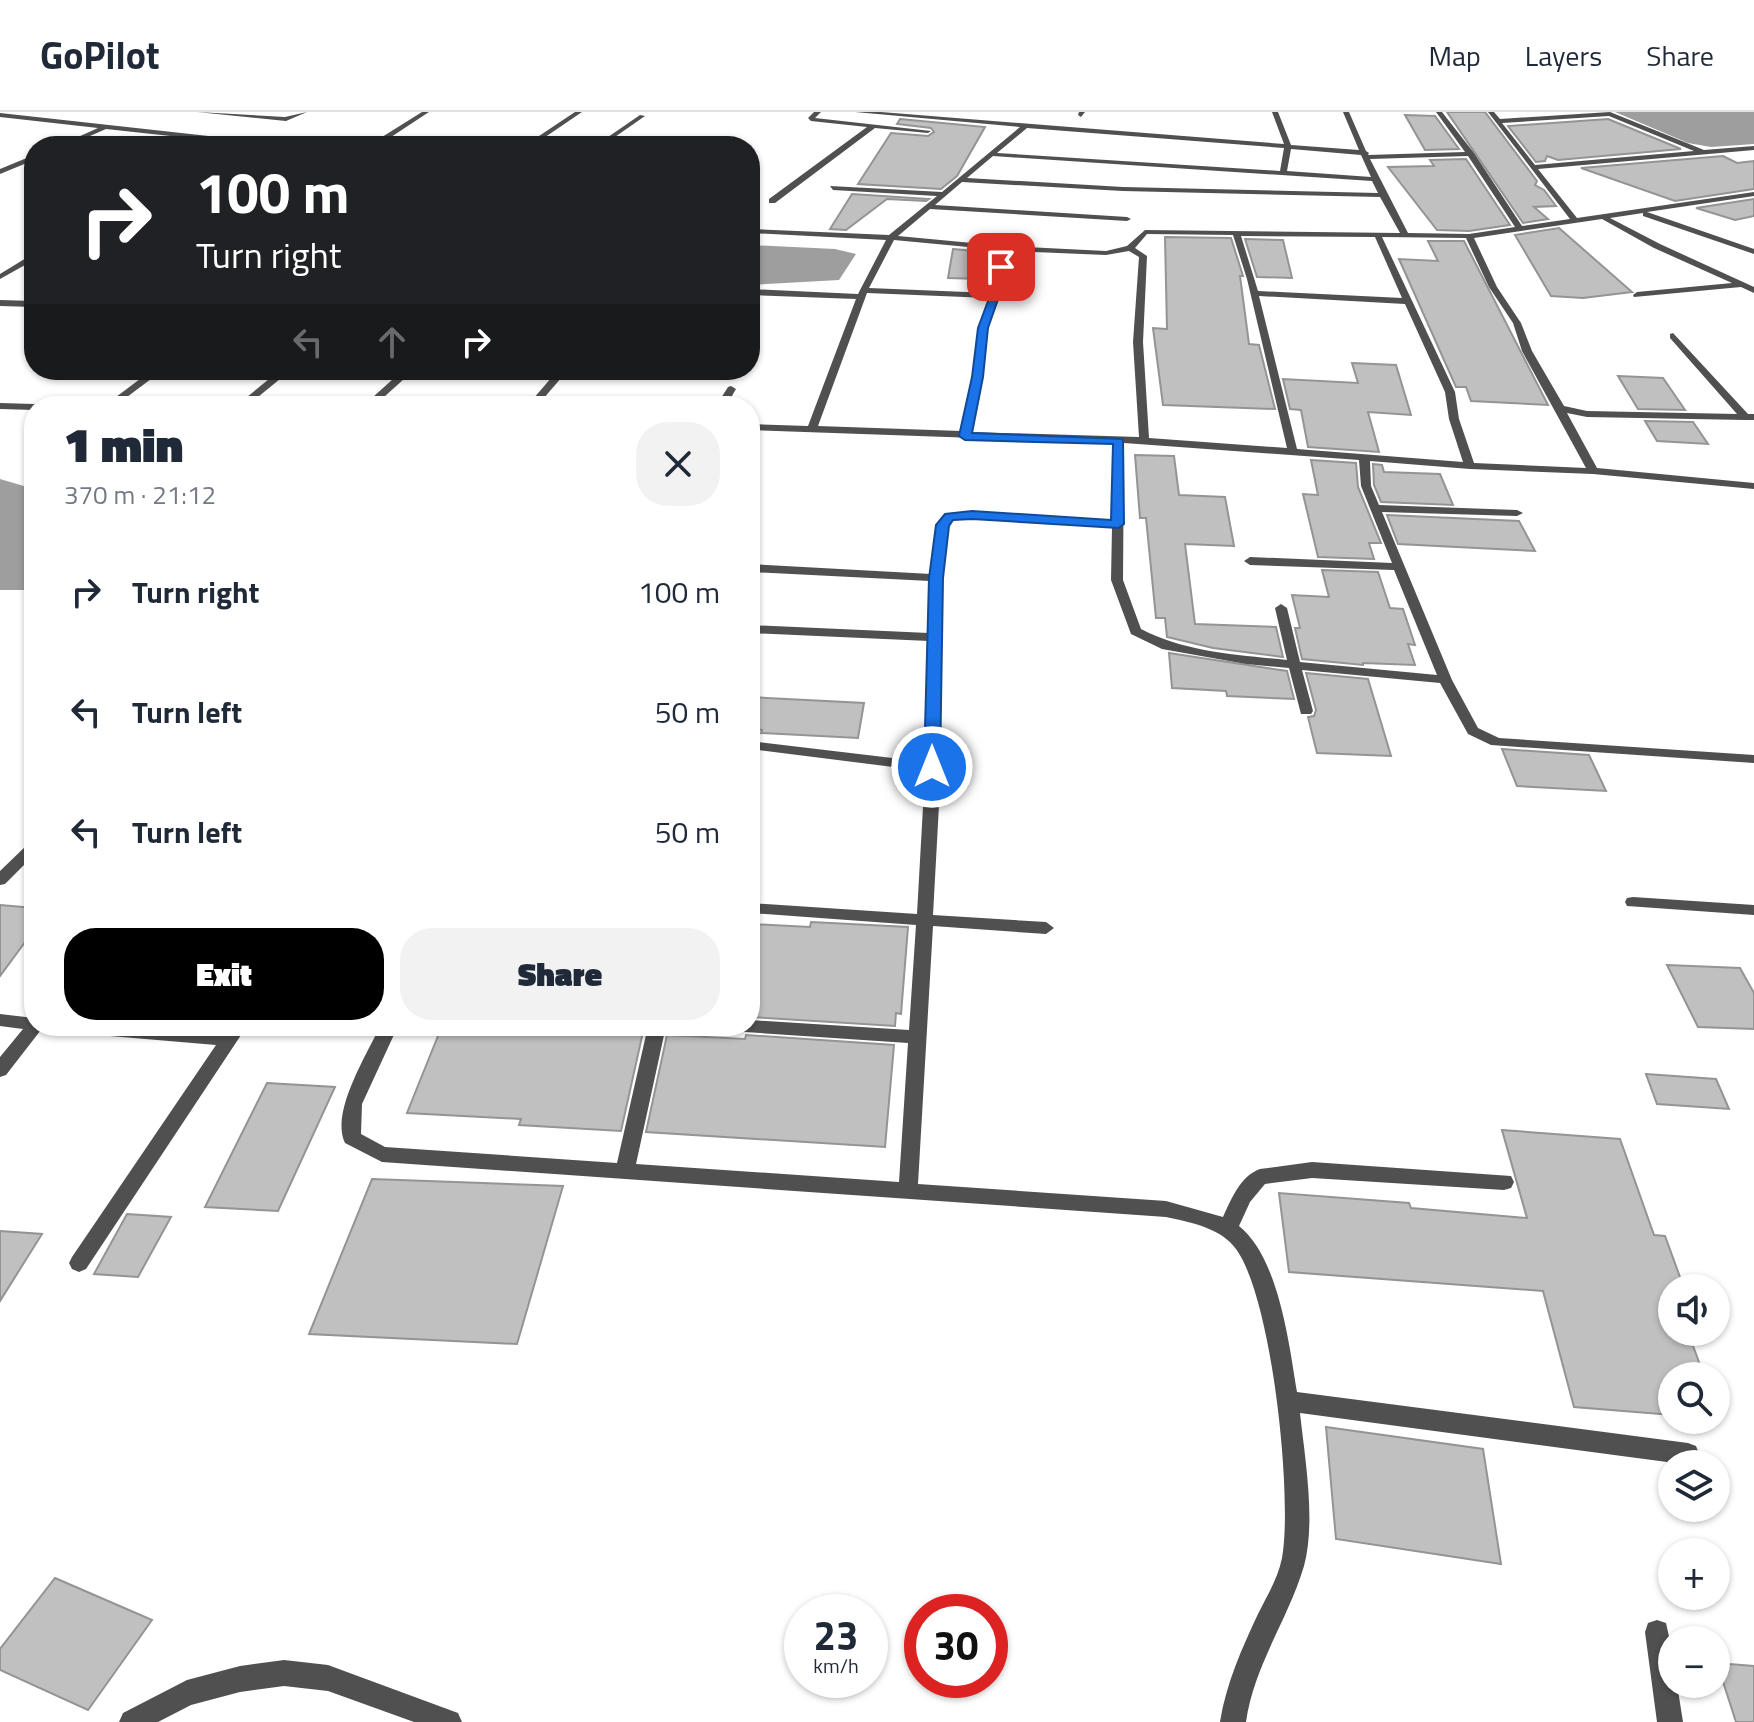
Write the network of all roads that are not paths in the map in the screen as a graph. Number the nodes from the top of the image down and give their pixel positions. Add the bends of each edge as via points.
1 (200, 112) edge
2 (304, 112) edge
3 (426, 112) edge
4 (579, 112) edge
5 (818, 112) edge
6 (858, 112) edge
7 (1275, 112) edge
8 (1346, 112) edge
9 (1439, 112) edge
10 (1491, 112) edge
11 (1608, 113) edge
12 (0, 115) edge
13 (642, 116) dead end
14 (1496, 121) junction
15 (873, 126) junction
16 (1025, 126) junction
17 (106, 127) junction
18 (928, 131) dead end
19 (85, 136) edge
20 (189, 136) edge
21 (387, 136) edge
22 (542, 136) edge
23 (613, 136) edge
24 (1288, 146) junction
25 (1754, 151) edge
26 (1704, 153) junction
27 (989, 154) junction
28 (1472, 154) junction
29 (1366, 155) junction
30 (24, 161) edge
31 (1534, 167) junction
32 (0, 172) edge
33 (1283, 173) junction
34 (1372, 179) junction
35 (961, 180) junction
36 (833, 188) dead end
37 (1123, 189) junction
38 (944, 194) junction
39 (1754, 194) edge
40 (1380, 195) junction
41 (772, 201) dead end
42 (928, 207) junction
43 (1642, 212) junction
44 (1605, 218) junction
45 (1127, 219) junction
46 (1576, 222) junction
47 (1521, 230) junction
48 (760, 231) edge
49 (1145, 232) junction
50 (1236, 232) junction
51 (1377, 234) junction
52 (1405, 235) junction
53 (1469, 236) junction
54 (891, 238) junction
55 (1004, 248) junction
56 (1130, 248) junction
57 (1754, 252) edge
58 (24, 263) edge
59 (2, 275) edge
60 (1743, 285) junction
61 (1754, 290) edge
62 (760, 292) edge
63 (862, 293) junction
64 (1254, 293) junction
65 (1637, 295) dead end
66 (993, 296) junction
67 (1405, 301) junction
68 (0, 303) edge
69 (24, 304) edge
70 (1673, 336) dead end
71 (144, 380) edge
72 (274, 380) edge
73 (398, 380) edge
74 (554, 380) edge
75 (731, 389) dead end
76 (123, 396) edge
77 (254, 396) edge
78 (379, 396) edge
79 (541, 396) edge
80 (727, 396) edge
81 (0, 406) edge
82 (24, 407) edge
83 (1560, 408) junction
84 (1749, 417) edge
85 (760, 427) edge
86 (812, 429) junction
87 (965, 436) junction
88 (1119, 441) junction
89 (1144, 441) junction
90 (1293, 452) junction
91 (1364, 457) junction
92 (1470, 466) junction
93 (1593, 471) junction
94 (1754, 486) edge
95 (1376, 508) junction
96 (1517, 513) dead end
97 (1118, 524) junction
98 (1250, 561) dead end
99 (1400, 567) junction
100 (760, 569) edge
101 (936, 578) junction
102 (1281, 608) dead end
103 (760, 629) edge
104 (934, 637) junction
105 (1296, 665) junction
106 (1445, 680) junction
107 (1306, 711) dead end
108 (760, 746) edge
109 (1754, 759) edge
110 (932, 767) junction
111 (8, 864) edge
112 (0, 880) edge
113 (1633, 902) dead end
114 (760, 909) edge
115 (1754, 910) edge
116 (926, 918) junction
117 (1046, 928) dead end
118 (0, 1020) edge
119 (24, 1024) edge
120 (760, 1027) edge
121 (26, 1036) edge
122 (232, 1036) edge
123 (384, 1036) edge
124 (655, 1036) edge
125 (918, 1037) junction
126 (0, 1070) edge
127 (625, 1170) junction
128 (1504, 1182) dead end
129 (908, 1189) junction
130 (1228, 1229) junction
131 (79, 1263) dead end
132 (1287, 1401) junction
133 (1658, 1450) edge
134 (1657, 1632) dead end
135 (132, 1722) edge
136 (449, 1722) edge
137 (1233, 1722) edge
138 (1670, 1722) edge

1 - 2 street via 286,119
3 - 21 street
4 - 22 street
5 - 15 street via 813,120
6 - 16 street
7 - 24 street
8 - 29 street
9 - 28 street
10 - 14 street
11 - 14 street
11 - 26 street
12 - 17 street
13 - 23 street
14 - 31 street
15 - 18 street
15 - 41 street
16 - 24 street
16 - 27 street
17 - 19 street
17 - 20 street
24 - 29 street
24 - 33 street
25 - 26 street
26 - 31 street
27 - 33 street
27 - 35 street
28 - 29 street
28 - 47 street
29 - 34 street
30 - 32 street
31 - 46 street
33 - 34 street
34 - 40 street
35 - 37 street
35 - 38 street
36 - 38 street
37 - 40 street
37 - 45 street
38 - 42 street
39 - 43 street
40 - 52 street
42 - 45 street
42 - 54 street
43 - 44 street
43 - 57 street
44 - 46 street
44 - 60 street
45 - 49 street via 1131,227
46 - 47 street
47 - 53 street
48 - 54 street
49 - 50 street
49 - 56 street
50 - 51 street
50 - 64 street
51 - 52 street
51 - 67 street
52 - 53 street
53 - 83 street
54 - 55 street
54 - 63 street
55 - 56 street via 1106,253
55 - 66 street
56 - 89 street via 1143,256 1138,342
58 - 59 street
60 - 61 street
60 - 65 street
62 - 63 street
63 - 66 street
63 - 86 street
64 - 67 street
64 - 90 street
66 - 87 street
67 - 92 street via 1450,392
68 - 69 street
70 - 84 street
71 - 76 street
72 - 77 street
73 - 78 street
74 - 79 street
75 - 80 street
81 - 82 street
83 - 84 street via 1587,414
83 - 93 street
85 - 86 street
86 - 87 street
87 - 88 street
88 - 89 street
88 - 97 street
89 - 90 street
90 - 91 street
91 - 92 street
91 - 95 street via 1366,486
92 - 93 street
93 - 94 street
95 - 96 street
95 - 99 street
97 - 101 street via 949,517 942,525
97 - 105 street via 1117,580 1135,631 1162,645
98 - 99 street
99 - 106 street
100 - 101 street
101 - 104 street
102 - 105 street
103 - 104 street
104 - 110 street
105 - 106 street
105 - 107 street
106 - 109 street via 1473,731 1496,742
108 - 110 street
110 - 116 street
111 - 112 street
113 - 115 street
114 - 116 street
116 - 117 street
116 - 125 street
118 - 119 street
120 - 125 street
121 - 126 street
122 - 131 street
123 - 127 street via 353,1104 352,1138 382,1154
124 - 127 street
125 - 129 street
127 - 129 street
128 - 130 street via 1312,1170 1260,1177 1242,1197
129 - 130 street via 1166,1209
130 - 132 street via 1257,1265
132 - 133 street
132 - 137 street via 1299,1520 1294,1559 1237,1694
134 - 138 street
135 - 136 street via 187,1693 284,1673 328,1678

